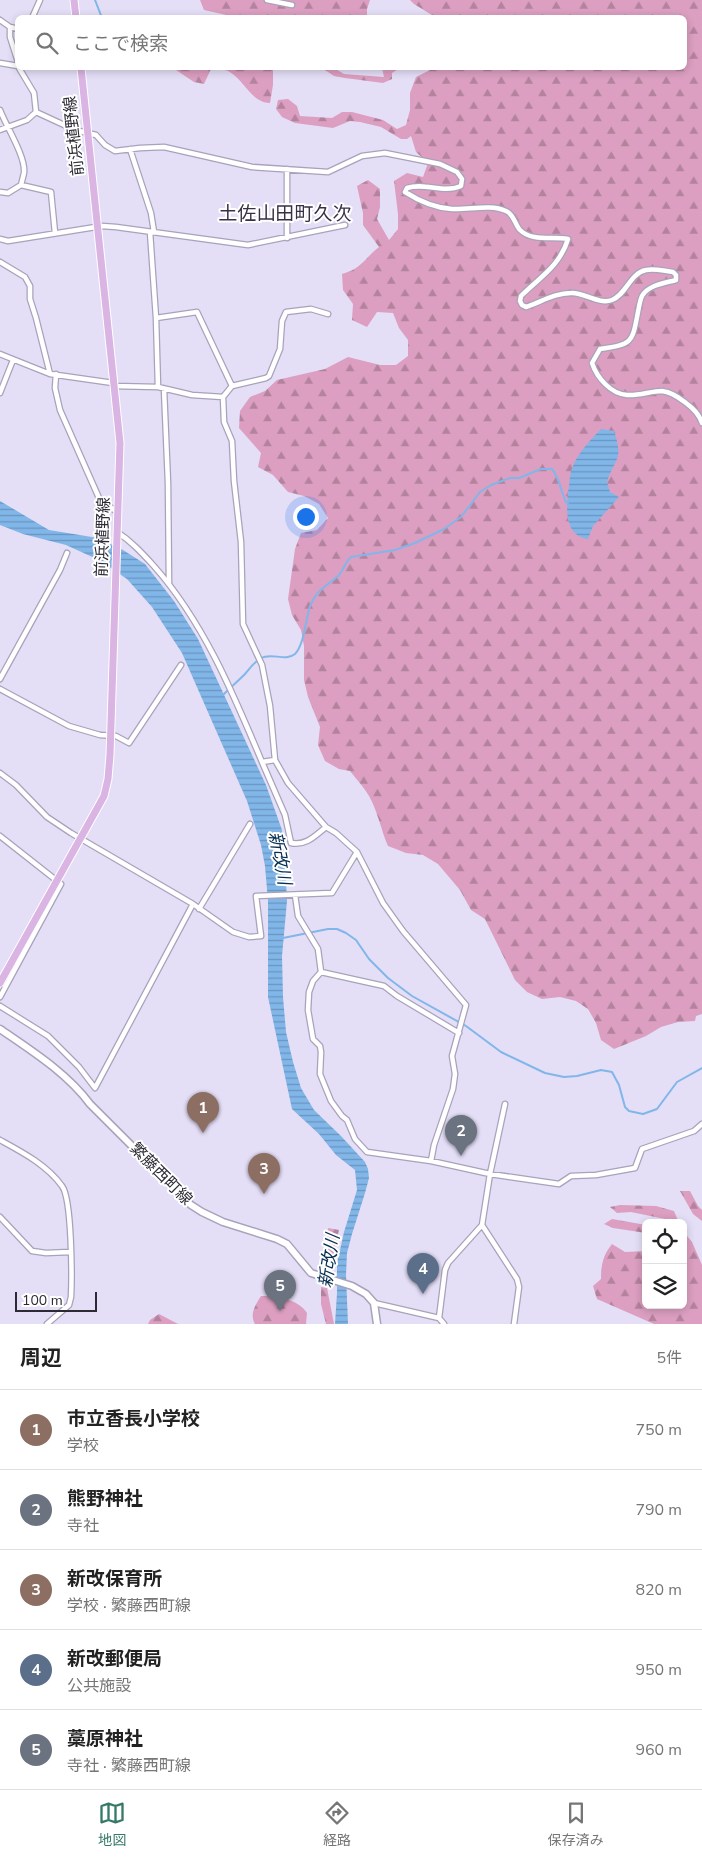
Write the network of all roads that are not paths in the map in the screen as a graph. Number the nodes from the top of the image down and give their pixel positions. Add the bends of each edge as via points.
1 (40, 0) edge
2 (74, 0) edge
3 (267, 0) edge
4 (292, 5) dead end
5 (33, 15) edge
6 (76, 15) edge
7 (0, 20) edge
8 (10, 27) junction
9 (15, 28) edge
10 (15, 54) edge
11 (0, 63) edge
12 (15, 65) edge
13 (21, 70) edge
14 (81, 70) edge
15 (0, 110) edge
16 (36, 112) junction
17 (7, 128) junction
18 (0, 130) edge
19 (87, 133) junction
20 (130, 149) junction
21 (287, 169) junction
22 (21, 185) junction
23 (0, 192) edge
24 (345, 225) dead end
25 (98, 226) junction
26 (152, 232) junction
27 (55, 233) junction
28 (287, 238) junction
29 (0, 239) edge
30 (0, 262) edge
31 (328, 314) dead end
32 (156, 318) junction
33 (0, 354) edge
34 (13, 360) junction
35 (53, 374) junction
36 (113, 385) junction
37 (232, 386) junction
38 (158, 387) junction
39 (164, 389) junction
40 (0, 393) edge
41 (223, 397) junction
42 (702, 423) edge
43 (118, 513) junction
44 (117, 535) junction
45 (67, 553) dead end
46 (169, 583) junction
47 (181, 666) dead end
48 (0, 679) edge
49 (1, 692) edge
50 (111, 735) junction
51 (275, 760) junction
52 (262, 762) junction
53 (0, 773) edge
54 (250, 824) dead end
55 (326, 827) junction
56 (0, 836) edge
57 (81, 840) junction
58 (357, 852) junction
59 (58, 881) junction
60 (295, 895) junction
61 (193, 904) junction
62 (199, 909) junction
63 (321, 972) junction
64 (0, 983) edge
65 (0, 998) edge
66 (0, 1006) edge
67 (0, 1029) edge
68 (459, 1034) junction
69 (505, 1104) dead end
70 (702, 1124) edge
71 (0, 1140) edge
72 (431, 1162) junction
73 (490, 1174) junction
74 (0, 1217) edge
75 (482, 1225) junction
76 (70, 1252) junction
77 (374, 1303) junction
78 (439, 1318) junction
79 (47, 1324) edge
80 (377, 1324) edge
81 (444, 1324) edge
82 (514, 1324) edge

1 - 5 street
2 - 6 main road
3 - 4 street
7 - 8 street
8 - 9 street
8 - 10 street
11 - 12 street
13 - 16 street via 34,93
14 - 19 main road, 前浜植野線
15 - 17 street
16 - 17 street via 27,120
16 - 19 street
17 - 18 street
17 - 22 street via 24,171
19 - 20 street via 96,135 115,151
19 - 25 main road, 前浜植野線
20 - 21 street via 164,147 252,167
20 - 26 street via 151,213
21 - 28 street
21 - 42 street via 328,172 362,156 385,153 440,164 457,172 462,179 461,186 456,188 415,185 405,192 427,203 451,209 493,208 507,212 526,234 568,239 556,265 521,296 520,301 526,307 570,293 606,301 618,296 640,272 673,272 676,280 654,286 642,297 634,334 629,342 600,349 592,363 603,382 617,393 663,391 674,394 700,416
22 - 23 street via 8,193
22 - 27 street via 51,192
24 - 28 street
25 - 26 street
25 - 27 street
25 - 36 main road, 前浜植野線
26 - 28 street via 248,245
26 - 32 street
27 - 29 street via 8,241
30 - 35 street via 25,278 30,286 30,300
31 - 37 street via 311,309 286,312 282,321 280,349 270,376
32 - 37 street via 198,312
32 - 38 street
33 - 34 street
34 - 35 street
34 - 40 street
35 - 36 street
35 - 43 street via 60,410 99,498
36 - 38 street
36 - 43 main road, 前浜植野線 via 120,444
37 - 41 street
38 - 39 street
39 - 41 street
39 - 46 street
41 - 51 street via 224,422 232,440 241,542 243,624 262,665
43 - 44 main road, 前浜植野線
44 - 46 street via 130,540
44 - 50 main road, 前浜植野線
45 - 48 street
46 - 52 street via 216,660
47 - 50 street via 129,743
49 - 50 street via 74,728
50 - 57 main road, 前浜植野線 via 104,796
51 - 52 street
51 - 55 street via 288,783
52 - 55 street via 285,815 291,843 310,840
53 - 57 street via 47,817
54 - 62 street
55 - 58 street
56 - 59 street
57 - 59 main road, 前浜植野線
57 - 61 street
58 - 60 street via 332,893
58 - 68 street via 383,903 466,1005
59 - 64 main road, 前浜植野線
59 - 65 street via 61,884
60 - 62 street via 256,896 262,936 249,937 233,932
60 - 63 street via 298,916 318,949
61 - 62 street
61 - 66 street via 96,1088 48,1036
63 - 68 street via 384,986
63 - 72 street via 309,992 308,1010 313,1039 320,1046 320,1074 331,1101 367,1152
67 - 77 main road, 繁藤西町線 via 80,1090 90,1104 191,1205 223,1222 287,1244 311,1273 352,1286
68 - 72 street via 452,1056 453,1089
69 - 73 street
70 - 73 street via 694,1131 642,1149 635,1168 571,1176 559,1184
71 - 76 street via 43,1166 63,1187 67,1196
72 - 73 street
73 - 75 street
74 - 76 street via 32,1251
75 - 78 street via 448,1262
75 - 82 street via 517,1279 519,1287
76 - 79 street via 68,1305
77 - 78 street
77 - 80 main road
78 - 81 street

